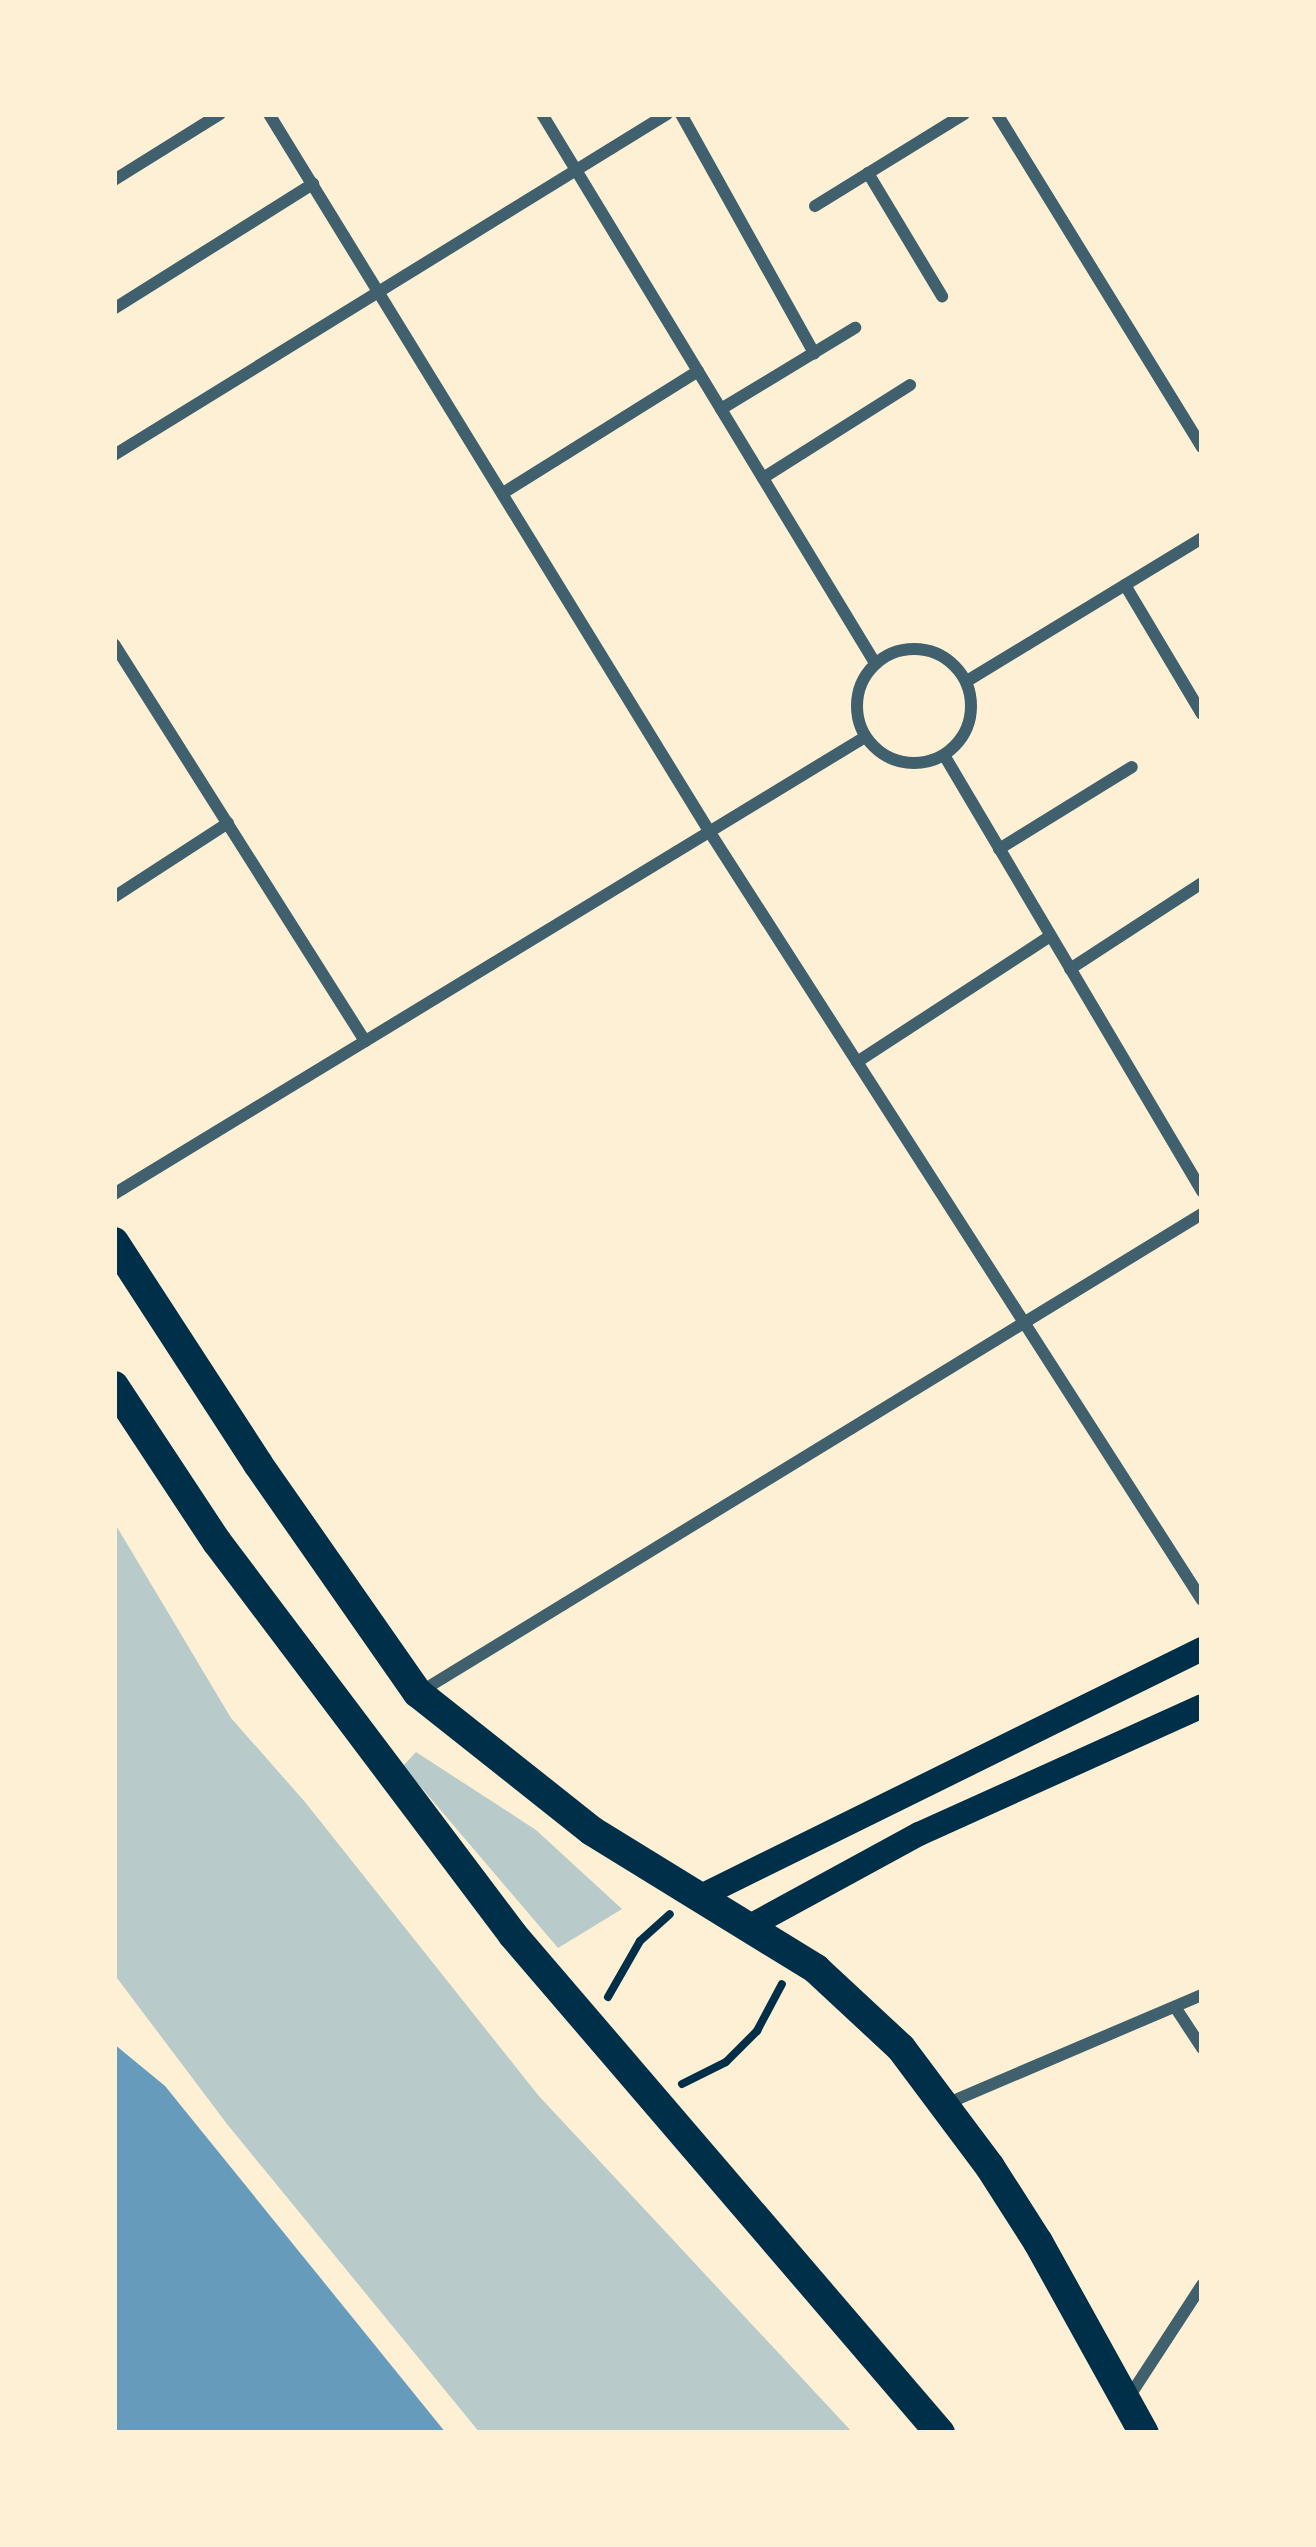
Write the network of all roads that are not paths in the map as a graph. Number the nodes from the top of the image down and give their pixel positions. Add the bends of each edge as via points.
1 (220, 114) edge
2 (269, 114) edge
3 (542, 114) edge
4 (668, 114) edge
5 (680, 114) edge
6 (964, 114) edge
7 (998, 114) edge
8 (576, 168) junction
9 (868, 173) junction
10 (114, 180) edge
11 (313, 184) junction
12 (814, 206) dead end
13 (380, 292) junction
14 (942, 296) dead end
15 (116, 308) edge
16 (855, 328) dead end
17 (814, 352) junction
18 (698, 371) junction
19 (910, 386) dead end
20 (721, 410) junction
21 (1202, 447) edge
22 (116, 448) edge
23 (763, 478) junction
24 (503, 494) junction
25 (1202, 538) edge
26 (1125, 585) junction
27 (114, 644) edge
28 (875, 663) junction
29 (967, 681) junction
30 (1202, 714) edge
31 (865, 736) junction
32 (944, 755) junction
33 (1132, 767) dead end
34 (227, 823) junction
35 (709, 832) junction
36 (999, 849) junction
37 (1202, 884) edge
38 (114, 897) edge
39 (1051, 936) junction
40 (1070, 968) junction
41 (365, 1041) junction
42 (857, 1062) junction
43 (1202, 1191) edge
44 (114, 1194) edge
45 (1202, 1214) edge
46 (116, 1252) edge
47 (1024, 1322) junction
48 (114, 1387) edge
49 (1202, 1600) edge
50 (1202, 1649) edge
51 (418, 1693) junction
52 (1202, 1706) edge
53 (697, 1898) junction
54 (750, 1926) junction
55 (1202, 1995) edge
56 (1175, 2007) junction
57 (1202, 2048) edge
58 (945, 2105) junction
59 (1202, 2285) edge
60 (1128, 2398) junction
61 (940, 2433) edge
62 (1144, 2433) edge

1 - 10 street
2 - 11 street
3 - 8 street
4 - 8 street
5 - 17 street
6 - 9 street
7 - 21 street
8 - 13 street
8 - 18 street
9 - 12 street
9 - 14 street
11 - 13 street
11 - 15 street
13 - 22 street
13 - 24 street
16 - 17 street
17 - 20 street
18 - 20 street
18 - 24 street
19 - 23 street
20 - 23 street
23 - 28 street
24 - 35 street
25 - 26 street
26 - 29 street
26 - 30 street
27 - 34 street
28 - 29 street via 898,650 925,649 950,660
28 - 31 street via 856,698
29 - 32 street via 969,722
31 - 32 street via 901,762
31 - 35 street
32 - 36 street
33 - 36 street
34 - 38 street
34 - 41 street
35 - 41 street
35 - 42 street
36 - 39 street
37 - 40 street
39 - 40 street
39 - 42 street
40 - 43 street
41 - 44 street
42 - 47 street
45 - 47 street
46 - 51 main road
47 - 49 street
47 - 51 street
48 - 61 main road via 378,1762 598,2040
50 - 53 main road
51 - 53 main road via 592,1831
52 - 54 main road via 920,1834
53 - 54 main road
54 - 58 main road via 860,2006
55 - 56 street
56 - 57 street
56 - 58 street
58 - 60 main road via 1038,2242
59 - 60 street
60 - 62 main road

